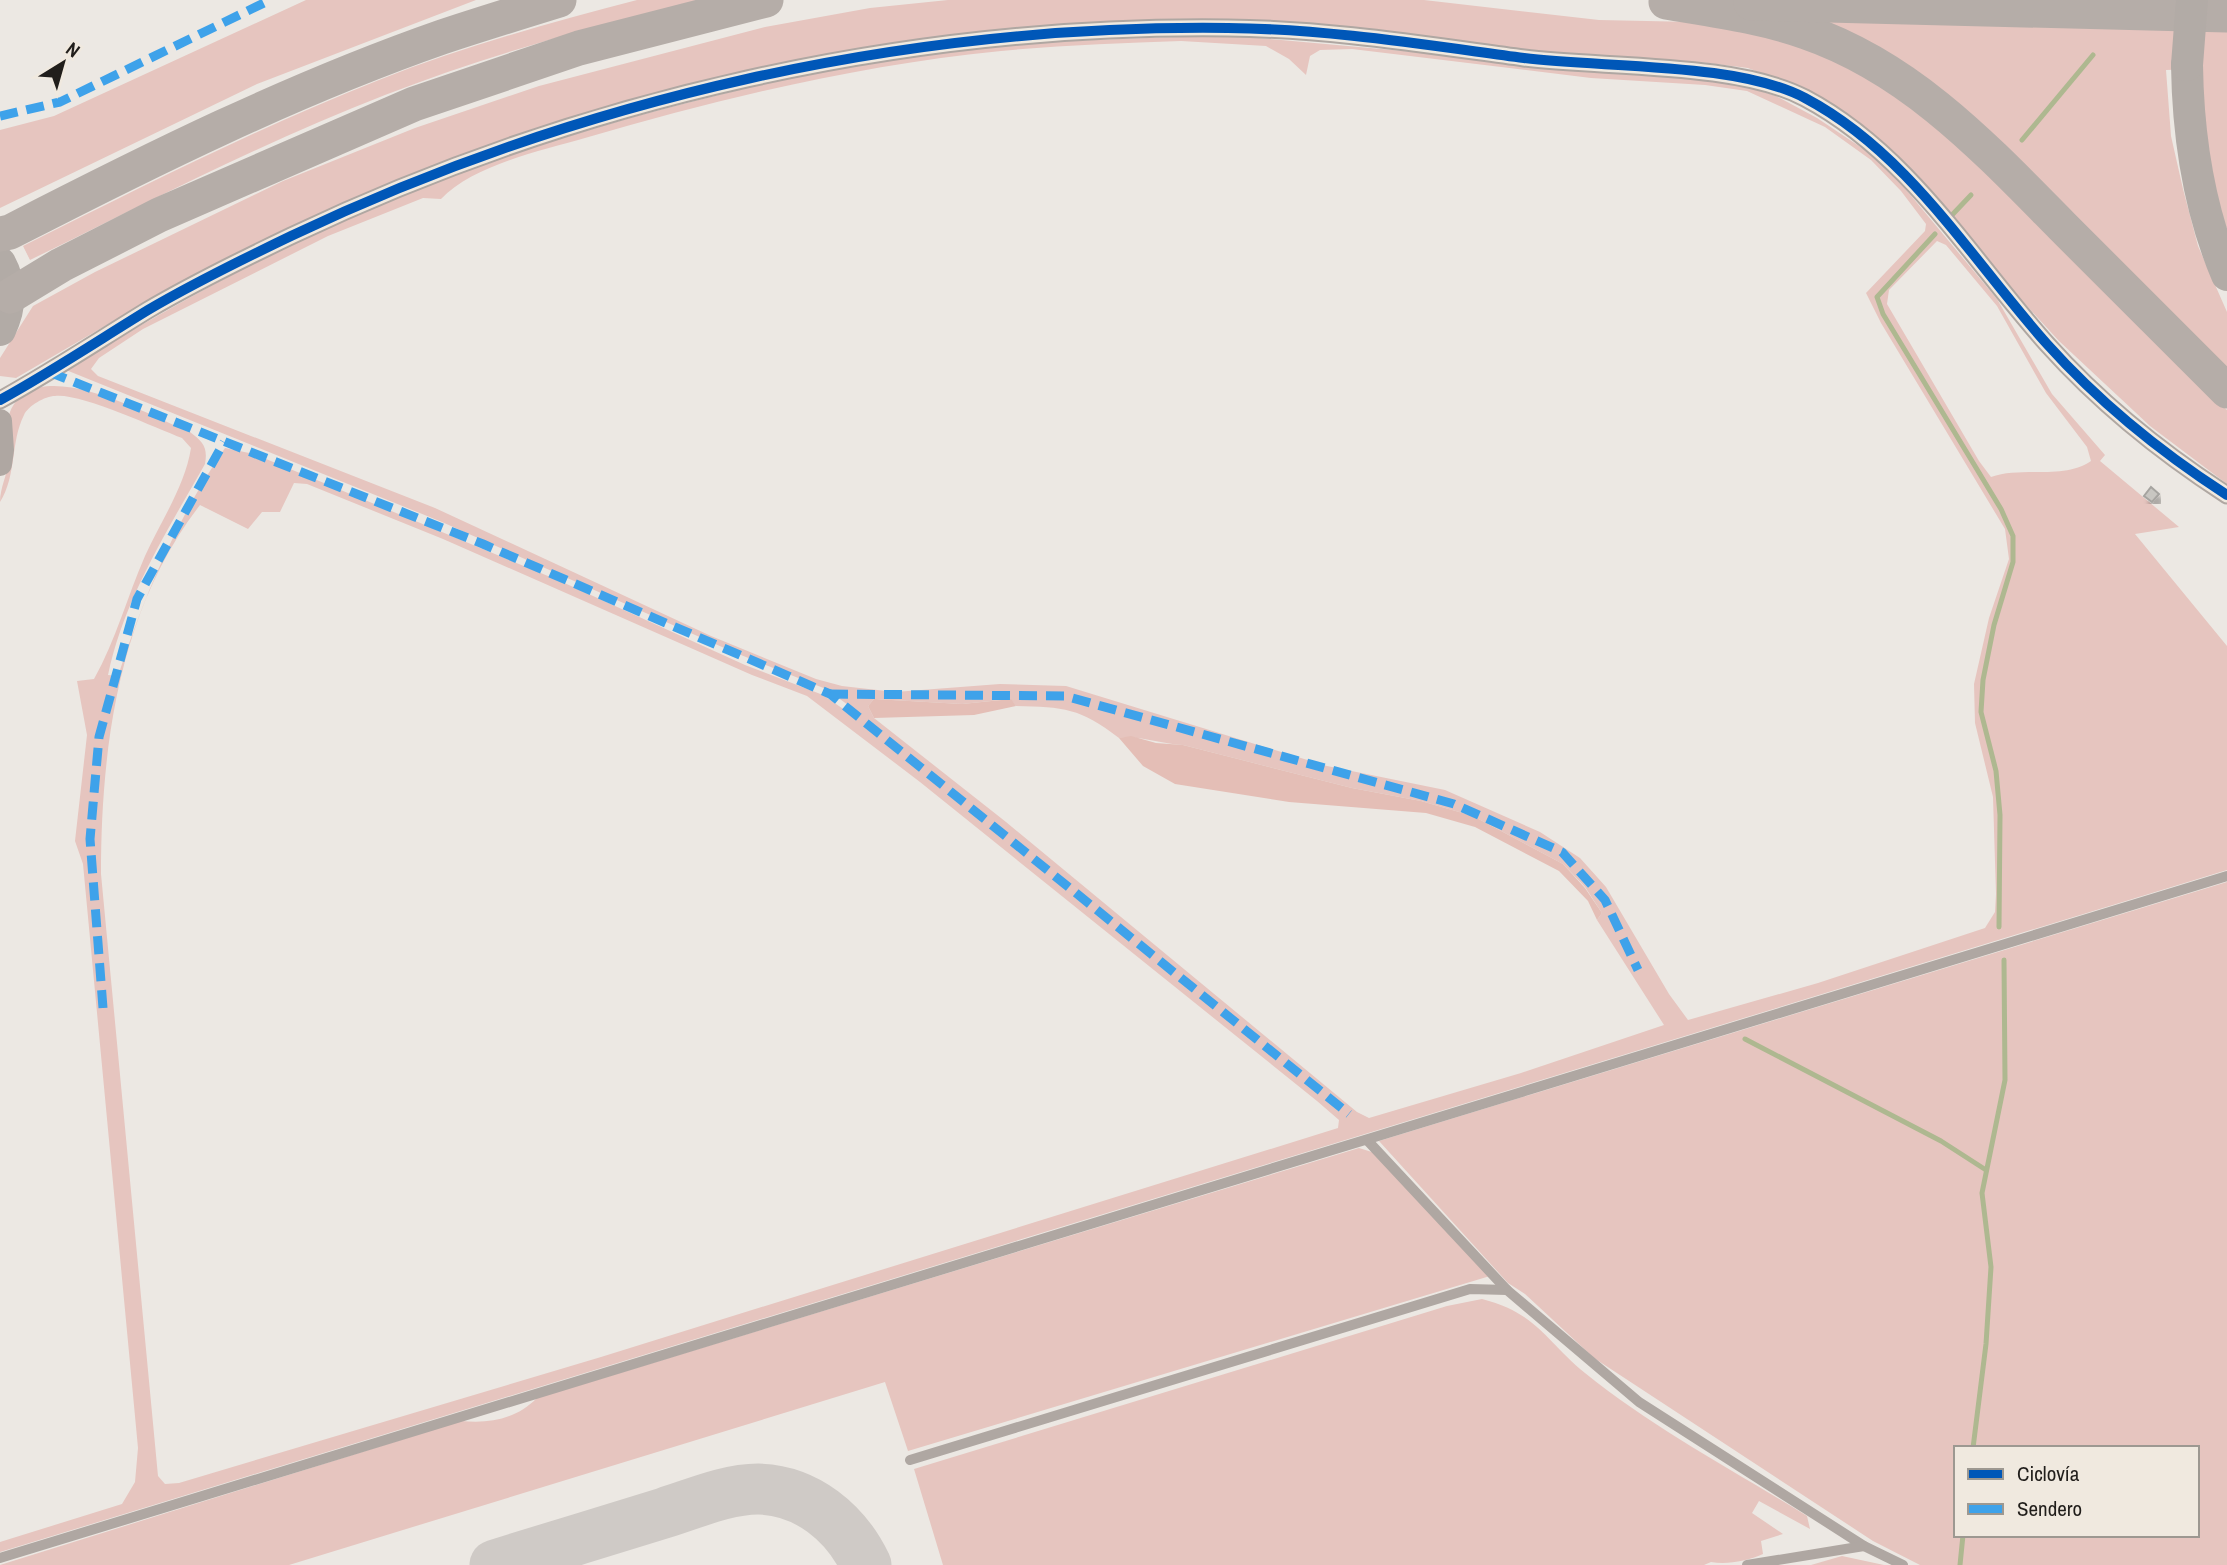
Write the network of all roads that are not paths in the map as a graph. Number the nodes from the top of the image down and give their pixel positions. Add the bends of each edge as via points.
1 (559, 0) edge
2 (766, 0) edge
3 (2192, 0) edge
4 (1652, 1) edge
5 (2227, 15) edge
6 (0, 234) edge
7 (0, 262) edge
8 (2227, 275) edge
9 (10, 296) junction
10 (0, 330) edge
11 (2227, 391) edge
12 (0, 400) edge
13 (0, 421) edge
14 (0, 464) edge
15 (2227, 495) edge
16 (2227, 876) edge
17 (1367, 1140) junction
18 (1507, 1290) junction
19 (910, 1460) dead end
20 (1864, 1546) junction
21 (0, 1558) edge
22 (1747, 1565) edge
23 (1903, 1565) edge

1 - 6 highway via 441,37 334,79
2 - 9 highway via 579,48 414,104 159,215
3 - 8 highway, bridge via 2188,115 2197,177
4 - 5 highway
4 - 11 highway via 1752,16 1807,32 1908,85 1945,111 1994,158
7 - 9 highway
9 - 10 highway
12 - 15 street via 154,307 295,234 443,169 571,127 813,65 923,48 1086,30 1231,28 1350,35 1540,60 1735,77 1799,94 1849,124 1927,197 2049,346 2102,398 2187,469
13 - 14 street
16 - 17 lane
17 - 18 lane
17 - 21 lane
18 - 19 lane via 1470,1289
18 - 20 lane via 1639,1402
20 - 22 lane
20 - 23 lane

